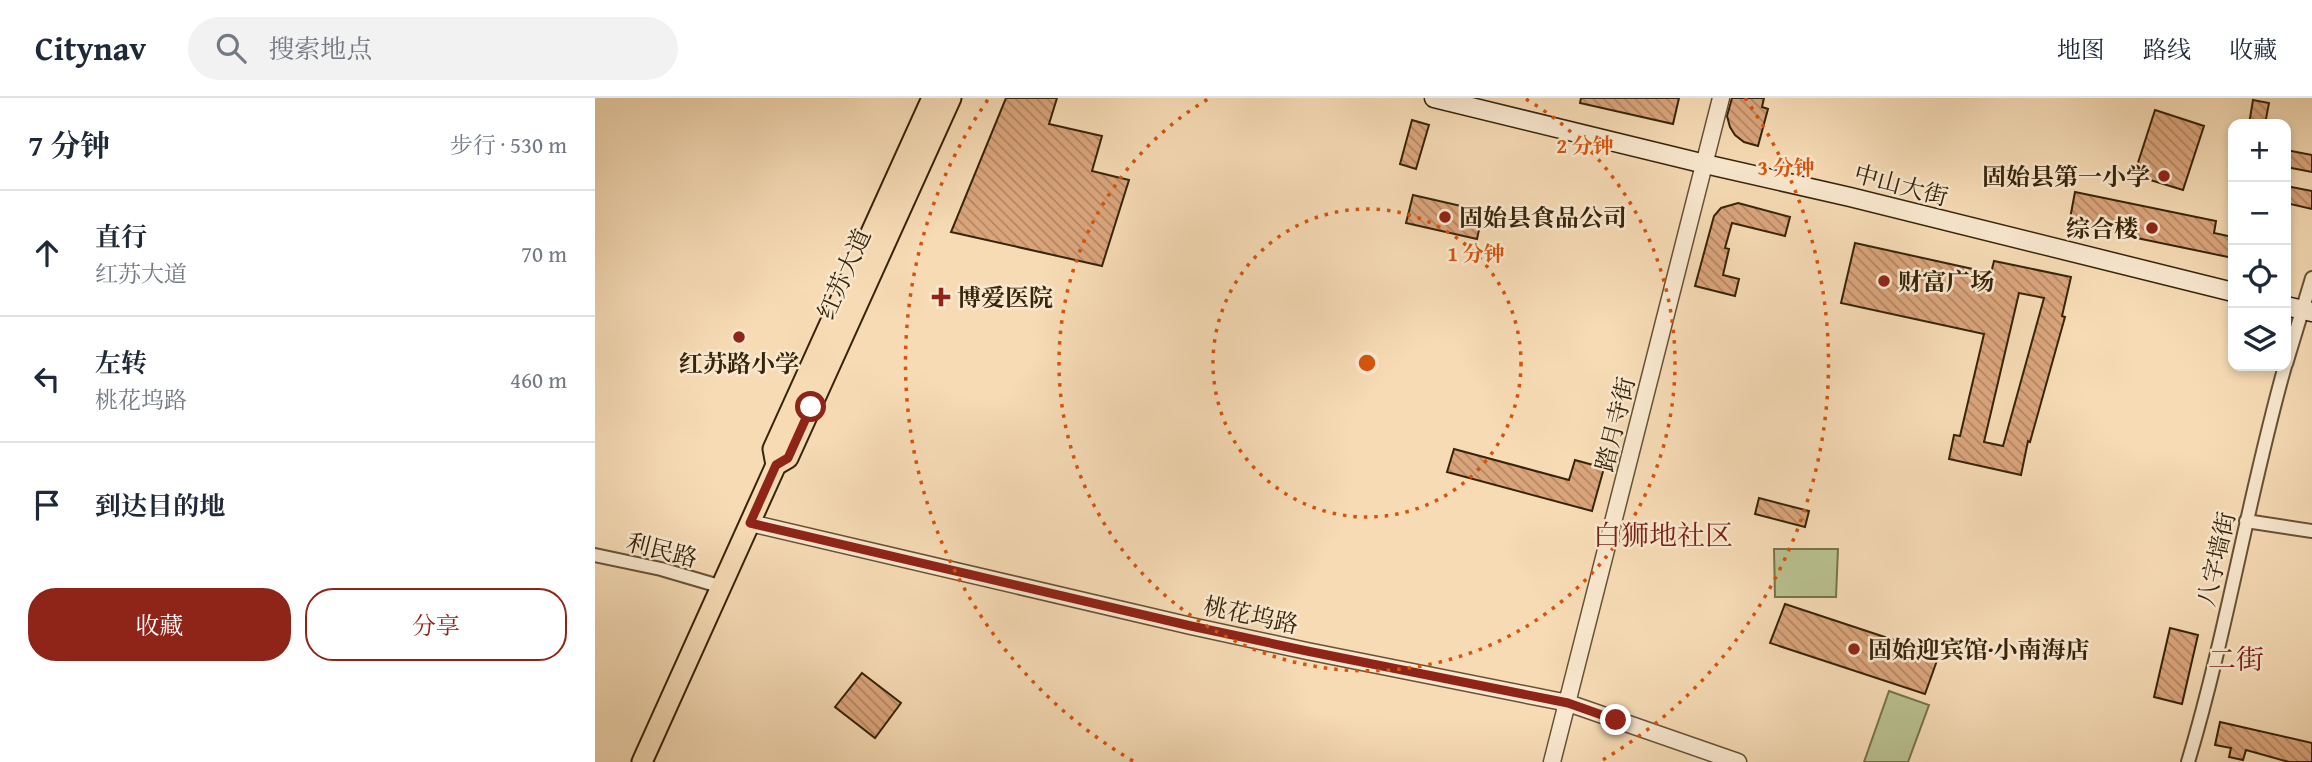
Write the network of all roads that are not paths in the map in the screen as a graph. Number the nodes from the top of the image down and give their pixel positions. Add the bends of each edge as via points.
1 (932, 98) edge
2 (951, 98) edge
3 (1434, 98) edge
4 (1721, 98) edge
5 (1705, 164) junction
6 (2312, 278) edge
7 (2228, 291) edge
8 (2300, 309) edge
9 (2291, 343) edge
10 (2284, 371) edge
11 (776, 465) junction
12 (2246, 521) junction
13 (750, 523) junction
14 (2312, 531) edge
15 (595, 555) edge
16 (719, 586) junction
17 (1568, 703) junction
18 (642, 762) edge
19 (1552, 762) edge
20 (1738, 762) edge
21 (2188, 762) edge

1 - 11 main road, 红苏大道 via 773,449
2 - 11 main road, 红苏大道 via 788,458
3 - 5 main road, 中山大街
4 - 5 street, 踏月寺街
5 - 7 main road, 中山大街
5 - 17 street, 踏月寺街
6 - 8 street, 八字墙街
8 - 9 street, 八字墙街
10 - 12 street, 八字墙街
11 - 13 main road, 红苏大道
12 - 14 street
12 - 21 street, 八字墙街
13 - 16 main road, 红苏大道
13 - 17 street, 桃花坞路 via 1281,646
15 - 16 street, 利民路
16 - 18 main road, 红苏大道
17 - 19 street, 踏月寺街
17 - 20 street, 桃花坞路

